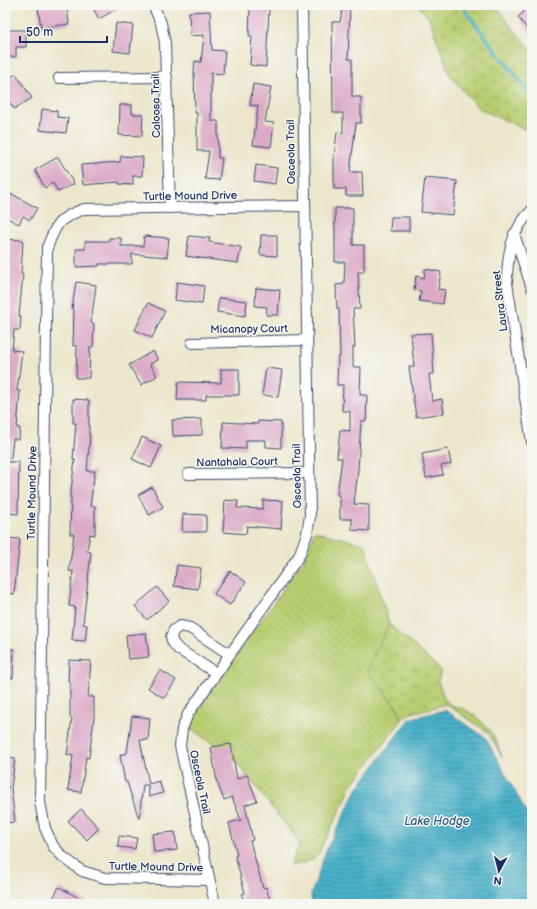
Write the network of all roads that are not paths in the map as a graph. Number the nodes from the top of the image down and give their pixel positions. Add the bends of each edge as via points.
1 (153, 5) edge
2 (302, 5) edge
3 (167, 77) junction
4 (59, 78) dead end
5 (304, 206) junction
6 (170, 208) junction
7 (532, 210) edge
8 (514, 234) junction
9 (532, 288) edge
10 (307, 340) junction
11 (192, 343) dead end
12 (532, 442) edge
13 (309, 473) junction
14 (188, 474) dead end
15 (229, 654) junction
16 (216, 674) junction
17 (209, 880) junction
18 (215, 904) edge

1 - 3 street, Caloosa Trail via 166,43
2 - 5 street, Osceola Trail
3 - 4 street
3 - 6 street, Caloosa Trail
5 - 6 street, Turtle Mound Drive
5 - 10 street, Osceola Trail
6 - 17 street, Turtle Mound Drive via 84,209 68,215 55,228 47,248 40,802 45,828 53,846 82,871 105,878
7 - 8 street, Laura Street
8 - 9 street
8 - 12 street, Laura Street via 508,258 507,283
10 - 11 street, Micanopy Court
10 - 13 street, Osceola Trail
13 - 14 street, Nantahala Court
13 - 15 street, Osceola Trail via 310,516 299,556
15 - 16 street, Osceola Trail
15 - 16 street via 190,628 180,626 174,630 172,643
16 - 17 street, Osceola Trail via 188,714 182,729 180,746
17 - 18 street, Osceola Trail

